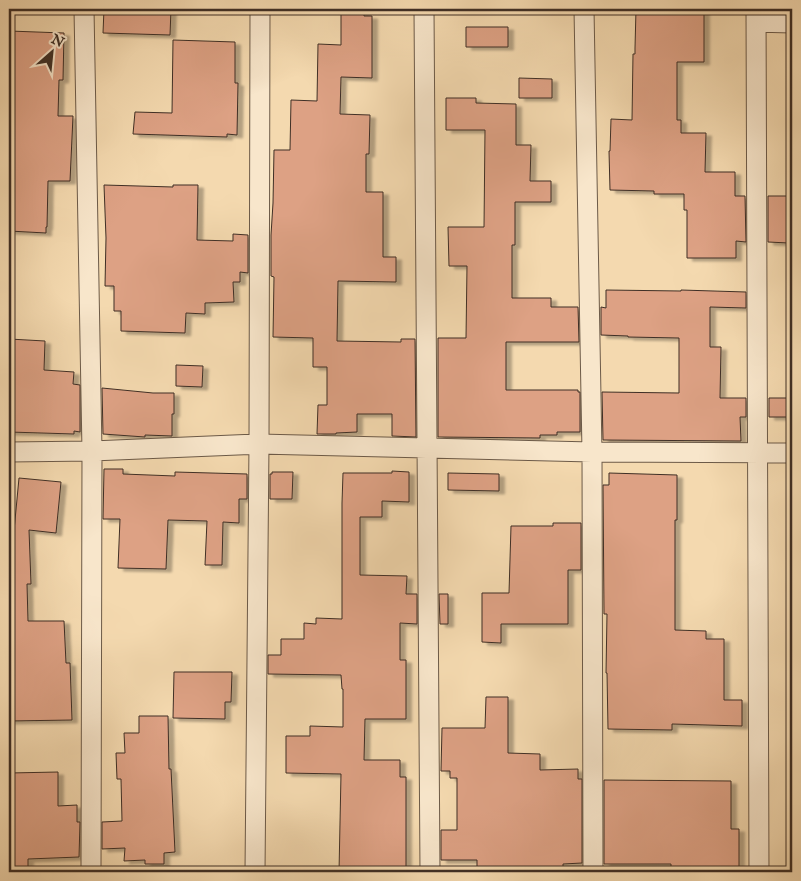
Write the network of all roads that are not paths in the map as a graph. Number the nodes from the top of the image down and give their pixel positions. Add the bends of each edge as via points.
1 (84, 9) edge
2 (260, 9) edge
3 (424, 9) edge
4 (584, 9) edge
5 (756, 15) edge
6 (792, 23) edge
7 (259, 444) junction
8 (426, 448) junction
9 (92, 451) junction
10 (9, 452) edge
11 (592, 452) junction
12 (758, 452) junction
13 (792, 453) edge
14 (91, 872) edge
15 (255, 872) edge
16 (430, 872) edge
17 (593, 872) edge
18 (759, 872) edge

1 - 9 street
2 - 7 street
3 - 8 street
4 - 11 street
5 - 6 street
5 - 12 street
7 - 8 street
7 - 9 street
7 - 15 street
8 - 11 street
8 - 16 street
9 - 10 street
9 - 14 street
11 - 12 street
11 - 17 street
12 - 13 street
12 - 18 street

